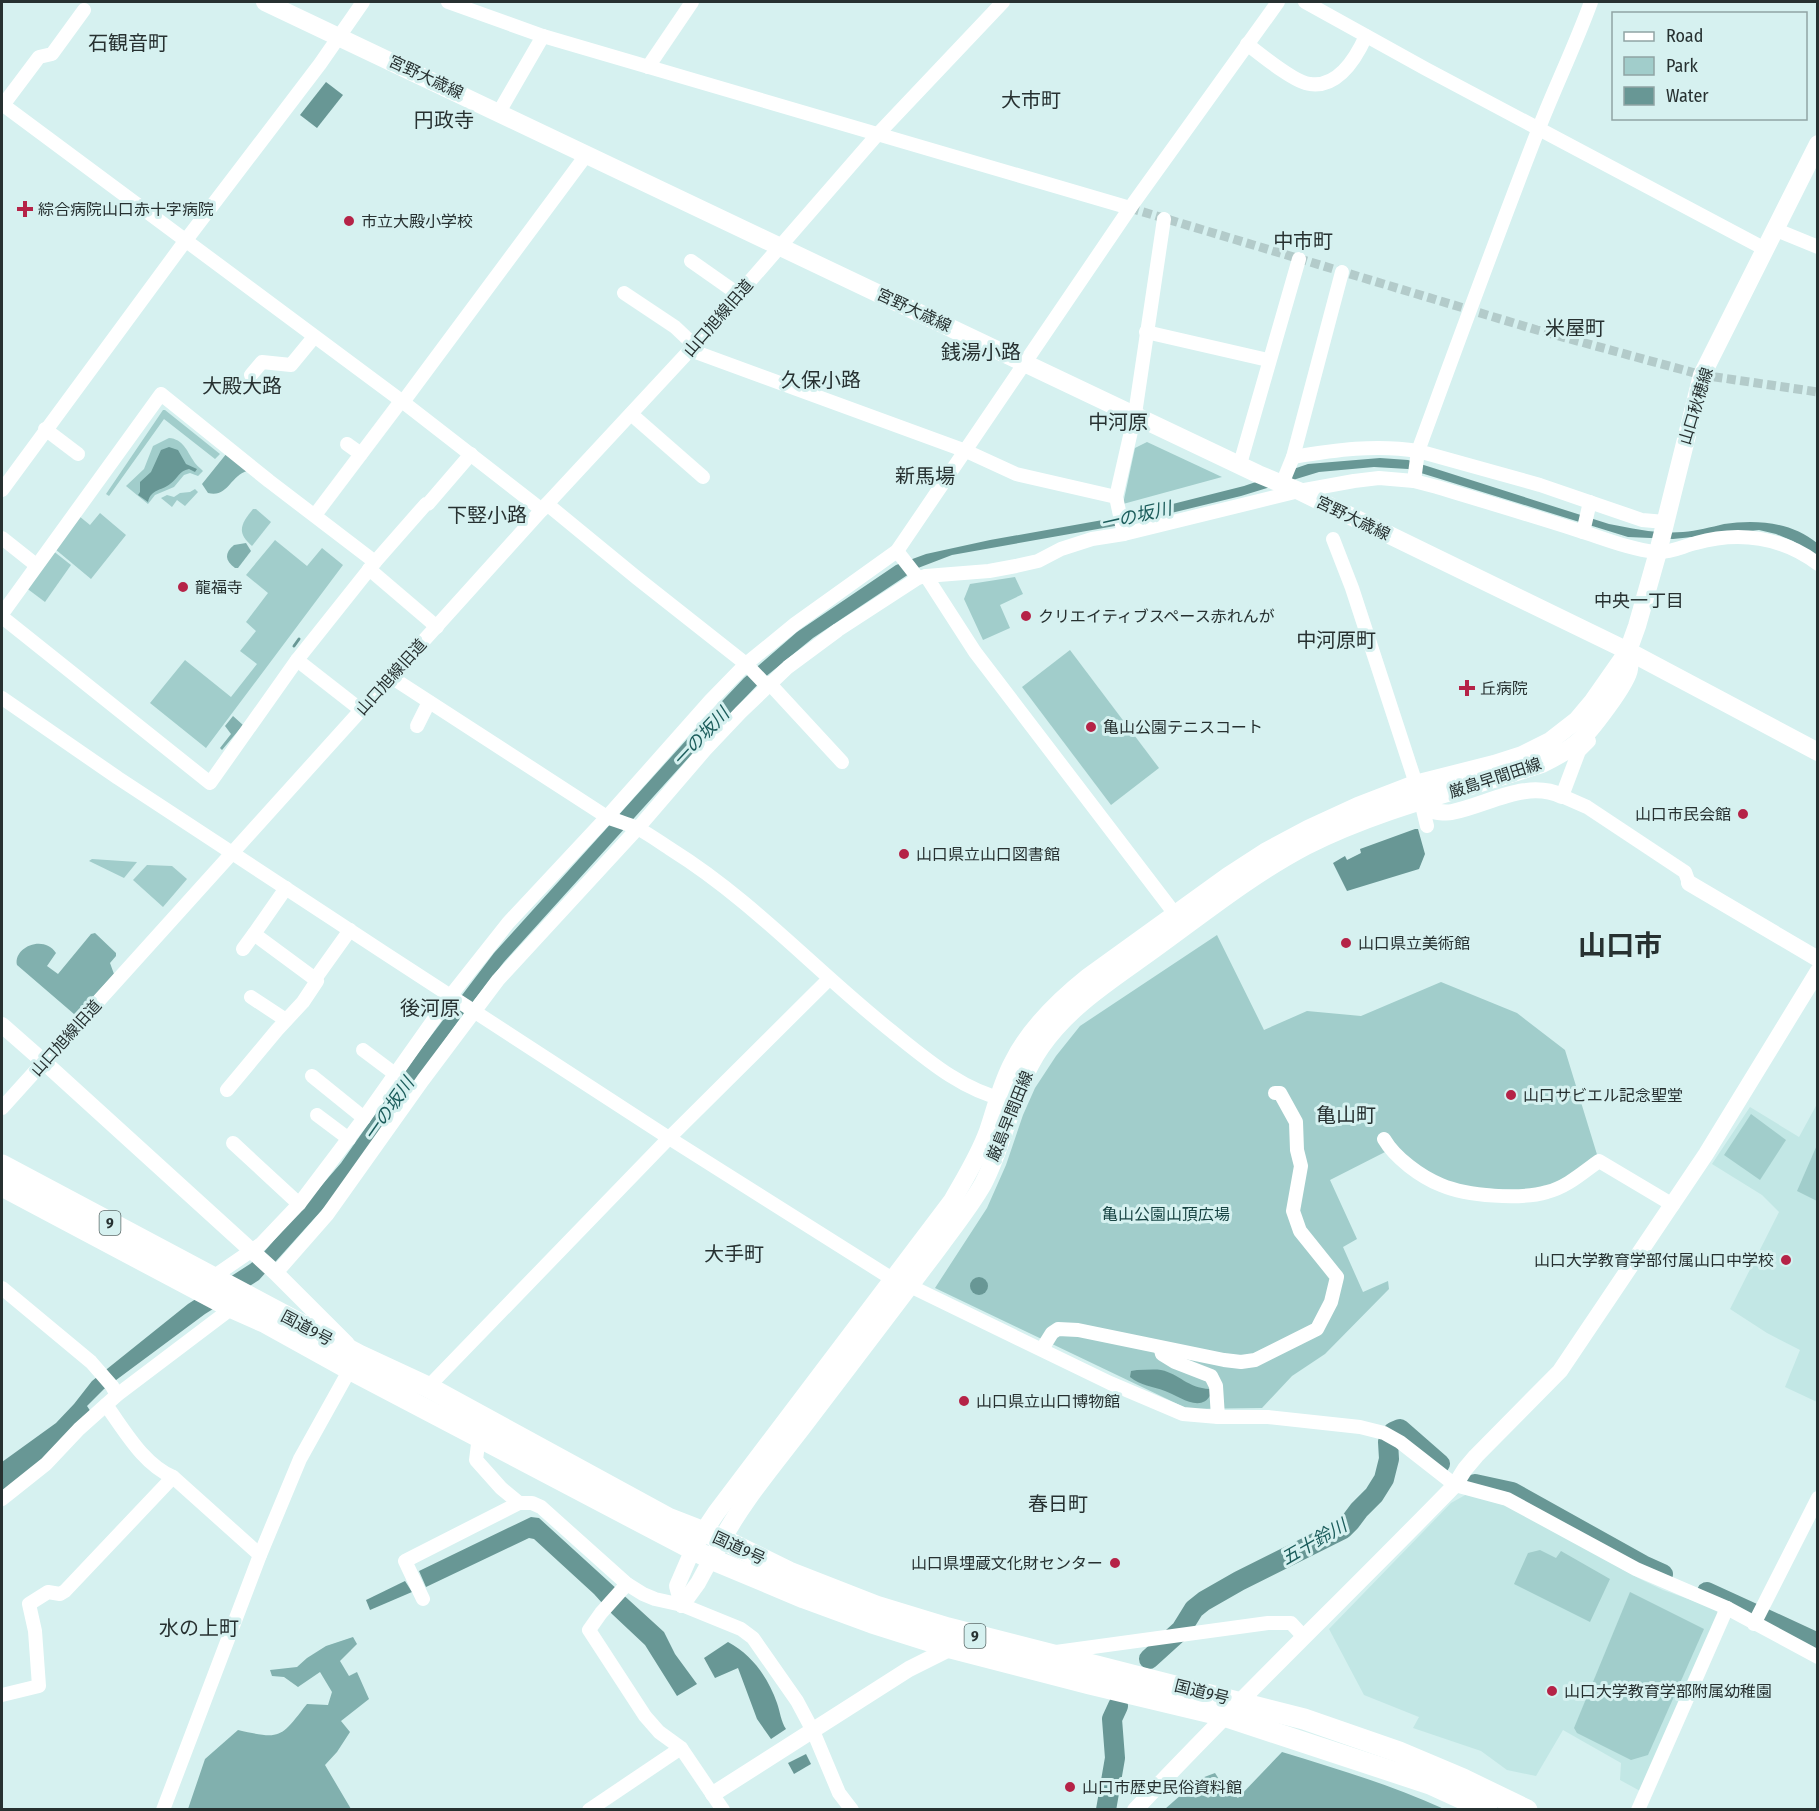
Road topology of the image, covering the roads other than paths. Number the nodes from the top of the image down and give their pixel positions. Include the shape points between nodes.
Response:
1 (265, 2) edge
2 (363, 2) edge
3 (448, 2) edge
4 (692, 2) edge
5 (1278, 2) edge
6 (1305, 2) edge
7 (1591, 2) edge
8 (1000, 3) edge
9 (84, 10) dead end
10 (543, 36) junction
11 (1366, 36) junction
12 (339, 37) junction
13 (1247, 44) junction
14 (648, 67) junction
15 (2, 104) edge
16 (499, 112) junction
17 (1538, 129) junction
18 (877, 135) junction
19 (1818, 144) edge
20 (587, 153) junction
21 (1130, 208) junction
22 (1164, 219) dead end
23 (1774, 229) junction
24 (186, 240) junction
25 (782, 247) junction
26 (1818, 247) edge
27 (1765, 249) junction
28 (1299, 259) dead end
29 (691, 261) dead end
30 (1342, 272) dead end
31 (624, 293) dead end
32 (738, 294) junction
33 (1146, 332) junction
34 (314, 337) junction
35 (692, 348) junction
36 (1268, 360) junction
37 (1025, 363) junction
38 (251, 375) dead end
39 (402, 402) junction
40 (631, 414) junction
41 (1135, 414) junction
42 (45, 429) junction
43 (347, 444) dead end
44 (966, 451) junction
45 (1418, 453) junction
46 (78, 454) dead end
47 (361, 454) junction
48 (471, 454) junction
49 (1239, 464) junction
50 (1288, 470) junction
51 (703, 477) dead end
52 (1414, 481) junction
53 (2, 490) edge
54 (1299, 491) junction
55 (1118, 503) junction
56 (544, 507) junction
57 (1589, 507) junction
58 (315, 515) junction
59 (1665, 522) junction
60 (1583, 529) junction
61 (1124, 532) junction
62 (2, 538) edge
63 (1333, 539) dead end
64 (1658, 552) junction
65 (899, 553) junction
66 (1818, 564) edge
67 (36, 565) junction
68 (372, 565) junction
69 (920, 576) junction
70 (2, 616) edge
71 (437, 627) junction
72 (1628, 651) junction
73 (297, 660) junction
74 (747, 665) junction
75 (391, 677) junction
76 (767, 684) junction
77 (2, 698) edge
78 (429, 702) junction
79 (361, 710) junction
80 (1600, 717) junction
81 (417, 726) dead end
82 (1818, 752) edge
83 (842, 762) dead end
84 (1562, 796) junction
85 (1420, 798) junction
86 (609, 818) junction
87 (1427, 826) dead end
88 (635, 827) junction
89 (232, 853) junction
90 (1689, 883) joint
91 (286, 888) junction
92 (1175, 914) junction
93 (350, 930) junction
94 (254, 934) junction
95 (243, 949) dead end
96 (1818, 959) edge
97 (1818, 971) edge
98 (315, 979) junction
99 (829, 979) junction
100 (453, 996) junction
101 (251, 997) dead end
102 (472, 1009) junction
103 (286, 1020) junction
104 (2, 1025) edge
105 (363, 1050) dead end
106 (44, 1062) junction
107 (395, 1074) junction
108 (312, 1076) dead end
109 (227, 1090) dead end
110 (1275, 1093) dead end
111 (1005, 1100) junction
112 (2, 1108) edge
113 (317, 1115) dead end
114 (364, 1118) junction
115 (669, 1138) junction
116 (349, 1139) junction
117 (1384, 1139) dead end
118 (233, 1143) dead end
119 (2, 1165) edge
120 (2, 1186) edge
121 (299, 1204) junction
122 (1673, 1205) junction
123 (254, 1253) junction
124 (275, 1271) junction
125 (211, 1283) junction
126 (902, 1283) junction
127 (2, 1288) edge
128 (235, 1303) junction
129 (1161, 1348) junction
130 (1042, 1349) junction
131 (354, 1362) junction
132 (428, 1387) junction
133 (115, 1390) junction
134 (106, 1405) junction
135 (1218, 1417) junction
136 (479, 1436) junction
137 (173, 1477) junction
138 (1455, 1485) junction
139 (1818, 1498) edge
140 (2, 1499) edge
141 (519, 1503) junction
142 (706, 1540) junction
143 (260, 1555) junction
144 (711, 1559) junction
145 (625, 1587) junction
146 (423, 1599) dead end
147 (682, 1605) junction
148 (1727, 1608) junction
149 (1757, 1617) junction
150 (1304, 1637) junction
151 (951, 1648) junction
152 (1049, 1654) junction
153 (1818, 1657) edge
154 (2, 1695) edge
155 (1231, 1708) junction
156 (813, 1731) junction
157 (681, 1748) junction
158 (713, 1794) junction
159 (163, 1809) edge
160 (589, 1809) edge
161 (723, 1809) edge
162 (852, 1809) edge
163 (1135, 1809) edge
164 (1487, 1809) edge
165 (1527, 1809) edge
166 (1638, 1809) edge

1 - 12 main road, 宮野大歳線
2 - 12 street
3 - 10 street
4 - 14 street
5 - 13 street
6 - 11 street
7 - 17 street
8 - 18 street, 山口旭線旧道
9 - 15 street via 52,54 39,57
10 - 14 street
10 - 16 street
11 - 13 street via 1343,73 1309,85
11 - 17 street
12 - 16 main road, 宮野大歳線
12 - 24 street
13 - 21 street
14 - 18 street
15 - 24 street
16 - 20 main road, 宮野大歳線
17 - 27 street
17 - 45 street
18 - 21 street
18 - 25 street, 山口旭線旧道
19 - 23 main road, 山口秋穂線
20 - 25 main road, 宮野大歳線
20 - 39 street
21 - 37 street
22 - 33 street
23 - 26 street
23 - 27 main road, 山口秋穂線
24 - 34 street
24 - 42 street
25 - 32 street, 山口旭線旧道
25 - 37 main road, 宮野大歳線
27 - 59 main road, 山口秋穂線 via 1702,375
28 - 36 street
29 - 32 street
30 - 50 street
31 - 35 street via 675,327
32 - 35 street, 山口旭線旧道
33 - 36 street
33 - 41 street
34 - 38 street via 291,365 262,362
34 - 39 street
35 - 40 street, 山口旭線旧道
35 - 44 street
36 - 49 street
37 - 41 main road, 宮野大歳線
37 - 44 street
39 - 47 street
39 - 48 street
40 - 51 street
40 - 56 street, 山口旭線旧道
41 - 49 main road, 宮野大歳線
41 - 55 street
42 - 46 street
42 - 53 street
43 - 47 street
44 - 55 street via 1016,474
44 - 65 street
45 - 50 street via 1398,447 1339,450
45 - 52 street
45 - 57 street via 1540,485
47 - 58 street
48 - 56 street
48 - 68 street
49 - 50 main road, 宮野大歳線 via 1264,476
50 - 54 main road, 宮野大歳線
52 - 54 street via 1379,478
52 - 60 street
54 - 61 street
54 - 72 main road, 宮野大歳線
55 - 61 street
56 - 71 street, 山口旭線旧道
56 - 74 street
57 - 59 street
57 - 60 street
58 - 67 street via 161,394
58 - 68 street
59 - 64 main road, 山口秋穂線
60 - 64 street
61 - 69 street via 1016,566
62 - 67 street
63 - 85 street
64 - 66 street via 1698,542 1755,537 1783,543
64 - 72 main road, 山口秋穂線
65 - 69 street
65 - 74 street via 795,624
67 - 70 street
68 - 71 street
68 - 73 street
69 - 76 street via 838,630
69 - 92 street
70 - 73 street via 210,783
71 - 75 street, 山口旭線旧道
72 - 80 main road, 厳島早間田線 via 1630,671
72 - 82 main road, 宮野大歳線
72 - 85 main road, 厳島早間田線 via 1577,720 1550,741
73 - 79 street
74 - 76 street
74 - 86 street
75 - 78 street
75 - 79 street, 山口旭線旧道
76 - 83 street
76 - 88 street
77 - 89 street
78 - 81 street
78 - 86 street
79 - 89 street, 山口旭線旧道
80 - 84 street via 1596,734 1579,751
80 - 85 main road, 厳島早間田線 via 1578,742 1542,764 1483,784
84 - 85 street via 1550,790 1529,789 1449,813
84 - 90 street via 1587,807 1685,872
85 - 87 street
85 - 92 main road, 厳島早間田線 via 1358,806 1273,848
85 - 111 main road, 厳島早間田線 via 1306,846 1234,890 1088,998 1059,1024
86 - 88 street
86 - 100 street via 508,923
88 - 99 street via 701,868
88 - 102 street
89 - 91 street
89 - 106 street, 山口旭線旧道
90 - 96 street
91 - 93 street
91 - 94 street
92 - 111 main road, 厳島早間田線 via 1088,976 1045,1016 1013,1062
93 - 98 street
93 - 100 street
94 - 95 street
94 - 98 street
97 - 122 street
98 - 103 street via 303,1002
99 - 111 street via 941,1070 980,1092
99 - 115 street
100 - 102 street
100 - 107 street
101 - 103 street
102 - 115 street
102 - 124 street via 327,1215
103 - 109 street
104 - 106 street
105 - 107 street
106 - 112 street, 山口旭線旧道
106 - 123 street
107 - 114 street
108 - 114 street
110 - 129 street via 1280,1093 1296,1122 1301,1166 1293,1211 1300,1231 1337,1277 1326,1315 1317,1329 1255,1360 1224,1360
111 - 126 main road, 厳島早間田線 via 974,1163
113 - 116 street
114 - 116 street
115 - 126 street
115 - 132 street
116 - 121 street
117 - 122 street via 1391,1151 1424,1175 1442,1186 1467,1192 1511,1197 1546,1192 1566,1184 1599,1161
118 - 121 street
119 - 125 highway, 国道9号 / 9
120 - 125 highway, 国道9号 / 9
121 - 123 street
122 - 138 street via 1560,1371 1476,1456
123 - 124 street
123 - 125 street
124 - 131 street
125 - 128 highway, 国道9号 / 9
126 - 130 street
126 - 142 main road, 厳島早間田線 via 743,1506
127 - 133 street via 91,1362
128 - 131 highway, 国道9号 / 9
128 - 133 street
129 - 130 street via 1058,1329
129 - 135 street via 1162,1354 1175,1362 1210,1376 1216,1386
130 - 135 street via 1183,1414
131 - 132 highway, 国道9号 / 9
131 - 136 highway, 国道9号 / 9
131 - 143 street via 300,1459
132 - 142 highway, 国道9号 / 9
133 - 134 street
134 - 137 street via 140,1451
134 - 140 street via 46,1464
135 - 138 street via 1268,1417 1384,1433
136 - 141 street via 476,1460
136 - 142 highway, 国道9号 / 9
137 - 143 street
137 - 154 street via 65,1592 48,1592 29,1604 39,1686
138 - 148 street via 1507,1499 1636,1569
138 - 150 street
139 - 149 street
141 - 145 street via 541,1507
141 - 146 street via 405,1561
142 - 144 highway, 国道9号 / 9
142 - 147 street via 677,1586
142 - 152 highway, 国道9号 / 9 via 876,1606
143 - 159 street
144 - 147 street
144 - 151 highway, 国道9号 / 9 via 843,1612
145 - 147 street
145 - 157 street via 589,1630 645,1716
147 - 156 street via 741,1629 753,1638
148 - 149 street
148 - 166 street
149 - 153 street
150 - 152 street via 1291,1623 1268,1623
150 - 155 street
151 - 155 highway, 国道9号 / 9
151 - 156 street via 909,1669
152 - 155 highway, 国道9号 / 9
155 - 163 street
155 - 164 highway, 国道9号 / 9
155 - 165 highway, 国道9号 / 9 via 1304,1719 1399,1752
156 - 158 street
156 - 162 street via 839,1793
157 - 158 street
157 - 160 street
158 - 161 street

